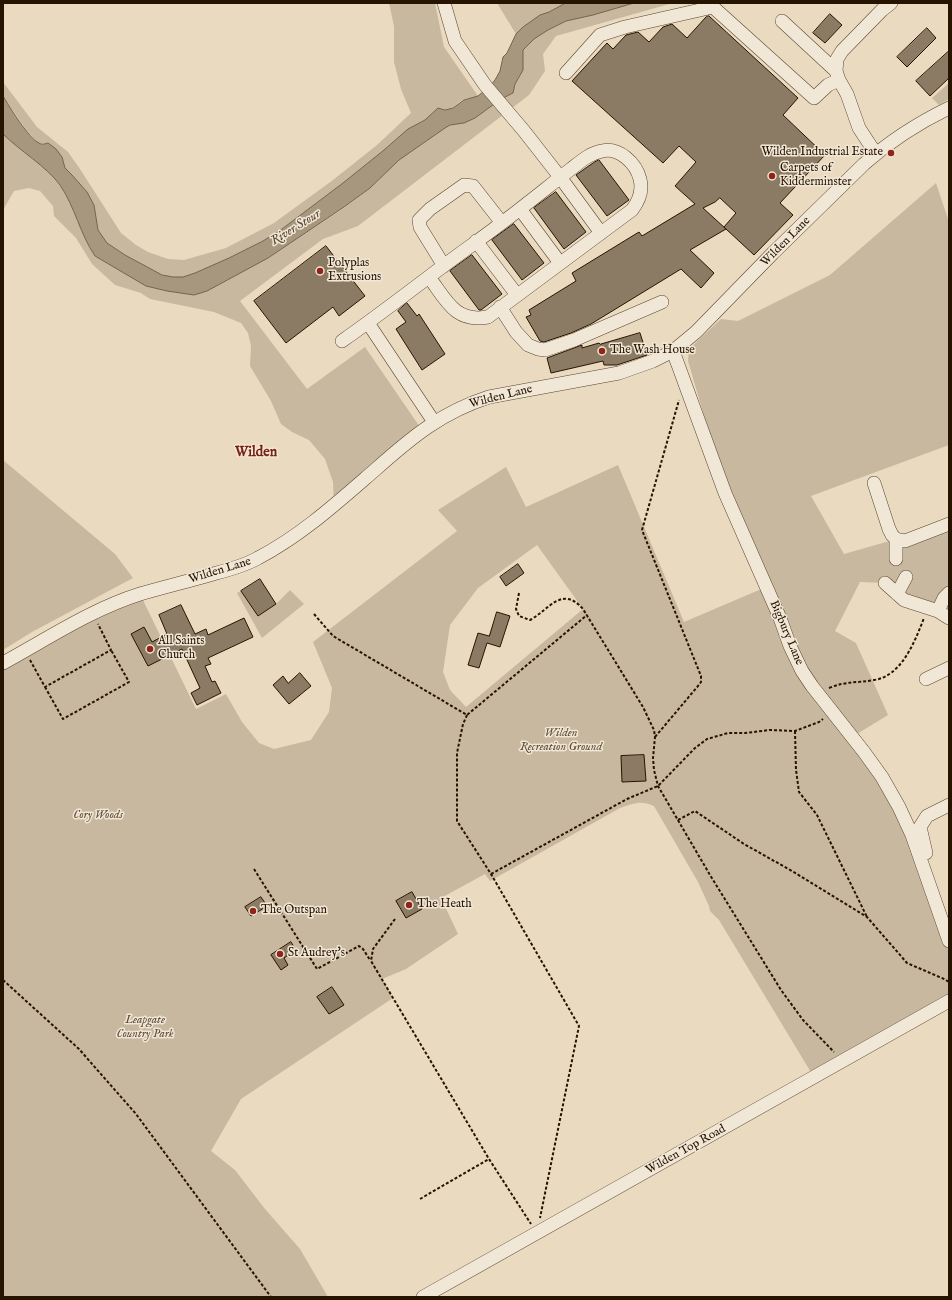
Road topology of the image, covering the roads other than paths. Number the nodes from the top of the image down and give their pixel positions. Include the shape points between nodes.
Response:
1 (444, 3) edge
2 (891, 3) edge
3 (782, 21) dead end
4 (566, 73) dead end
5 (838, 76) junction
6 (949, 108) edge
7 (876, 154) junction
8 (560, 177) junction
9 (520, 209) junction
10 (502, 223) junction
11 (601, 233) junction
12 (476, 242) junction
13 (560, 263) junction
14 (444, 266) junction
15 (429, 277) junction
16 (517, 295) junction
17 (662, 302) dead end
18 (500, 308) junction
19 (368, 323) junction
20 (342, 341) dead end
21 (673, 351) junction
22 (434, 422) junction
23 (874, 483) dead end
24 (949, 524) edge
25 (896, 539) junction
26 (896, 559) dead end
27 (906, 577) dead end
28 (885, 583) dead end
29 (949, 593) edge
30 (897, 594) junction
31 (939, 612) edge
32 (3, 663) edge
33 (949, 668) edge
34 (926, 678) dead end
35 (949, 805) edge
36 (926, 872) junction
37 (949, 941) edge
38 (949, 1001) edge
39 (423, 1297) edge

1 - 8 street via 455,41 485,85
2 - 5 street via 836,59
3 - 5 street
4 - 5 street via 600,35 713,7 814,98
5 - 7 street via 859,128
6 - 7 street, Wilden Lane via 906,131
7 - 21 street, Wilden Lane via 773,253 696,332
8 - 9 street
8 - 11 street
8 - 11 street via 591,155 605,150 626,157 634,166 640,179 641,191 638,201 632,210
9 - 10 street
9 - 13 street
10 - 12 street
10 - 14 street via 473,186 464,185 430,209 419,220 420,228
11 - 13 street
12 - 14 street
12 - 16 street
13 - 16 street
14 - 15 street
15 - 18 street via 455,311 466,317 488,316
15 - 19 street
16 - 18 street
17 - 18 street via 545,350 528,345
19 - 20 street
19 - 22 street
21 - 22 street, Wilden Lane via 620,373 484,399 459,408
21 - 36 street, Bigbury Lane via 725,493 802,671 892,793
22 - 32 street, Wilden Lane via 404,443 301,531 258,558 225,571 140,594 92,614
23 - 25 street via 888,529
24 - 25 street via 905,541
25 - 26 street
27 - 30 street
28 - 30 street
29 - 31 street via 944,598
30 - 31 street via 904,600
33 - 34 street
35 - 36 street via 927,816 920,827 929,864
36 - 37 street, Bigbury Lane
38 - 39 street, Wilden Top Road

